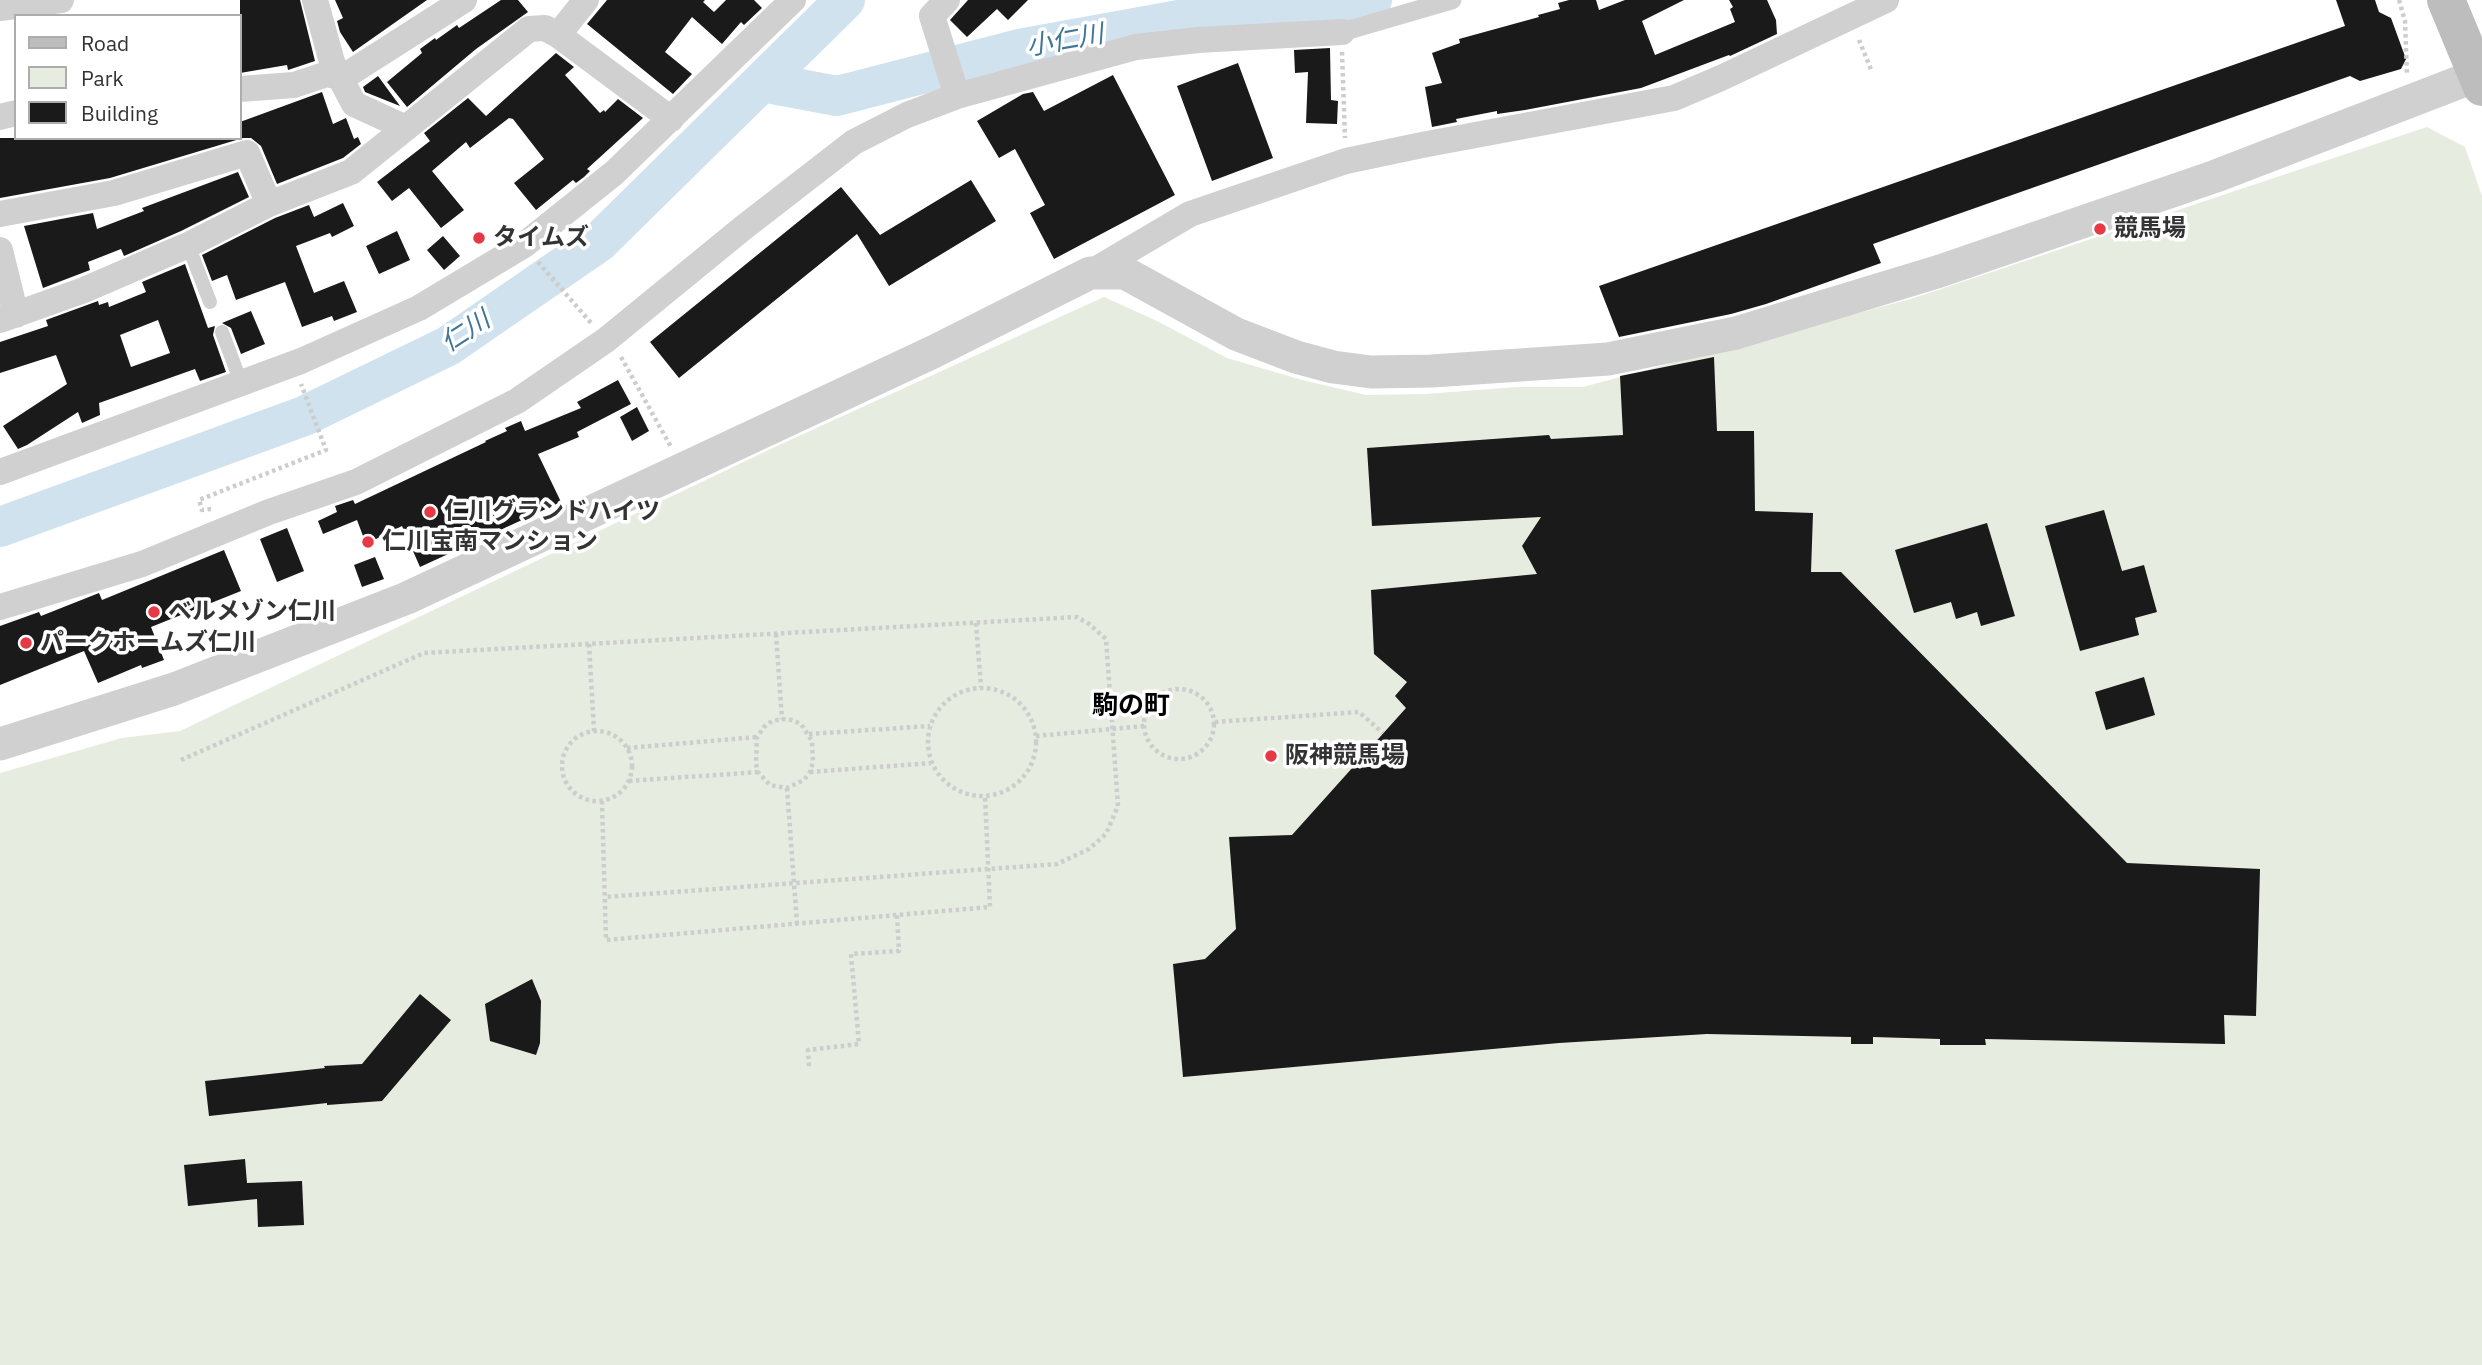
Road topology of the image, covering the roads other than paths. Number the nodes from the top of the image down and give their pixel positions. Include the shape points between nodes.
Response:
1 (61, 0) edge
2 (316, 0) edge
3 (464, 0) edge
4 (586, 0) edge
5 (793, 0) edge
6 (947, 0) edge
7 (1451, 0) edge
8 (1886, 0) edge
9 (2446, 0) edge
10 (0, 8) edge
11 (1342, 32) joint
12 (558, 35) junction
13 (342, 78) junction
14 (2480, 81) edge
15 (242, 89) edge
16 (956, 92) junction
17 (671, 119) junction
18 (406, 128) junction
19 (269, 204) junction
20 (0, 215) edge
21 (188, 245) junction
22 (0, 250) edge
23 (1090, 273) junction
24 (210, 302) dead end
25 (8, 317) edge
26 (222, 332) dead end
27 (242, 385) junction
28 (0, 472) edge
29 (0, 607) edge
30 (0, 744) edge

1 - 10 street
2 - 13 street via 332,62
3 - 13 street
4 - 12 street
5 - 17 street
6 - 16 street via 932,16
7 - 11 street
8 - 23 street via 1674,98 1346,161 1190,215
9 - 14 main road
11 - 16 street via 1136,47
12 - 17 street
12 - 18 street via 545,28 529,29
13 - 15 street via 327,74 294,85
13 - 18 street via 354,104
14 - 23 street via 1940,271 1736,334 1608,359 1432,372 1333,367 1236,334 1125,272
16 - 29 street via 854,142 601,332 517,401 356,482 142,564
17 - 27 street via 614,173 524,245 419,308
18 - 19 street via 351,172
19 - 20 street via 247,153 114,193
19 - 21 street
21 - 24 lane
21 - 25 street
22 - 25 street
23 - 30 street via 933,352 394,603 174,689
26 - 27 lane
27 - 28 street

